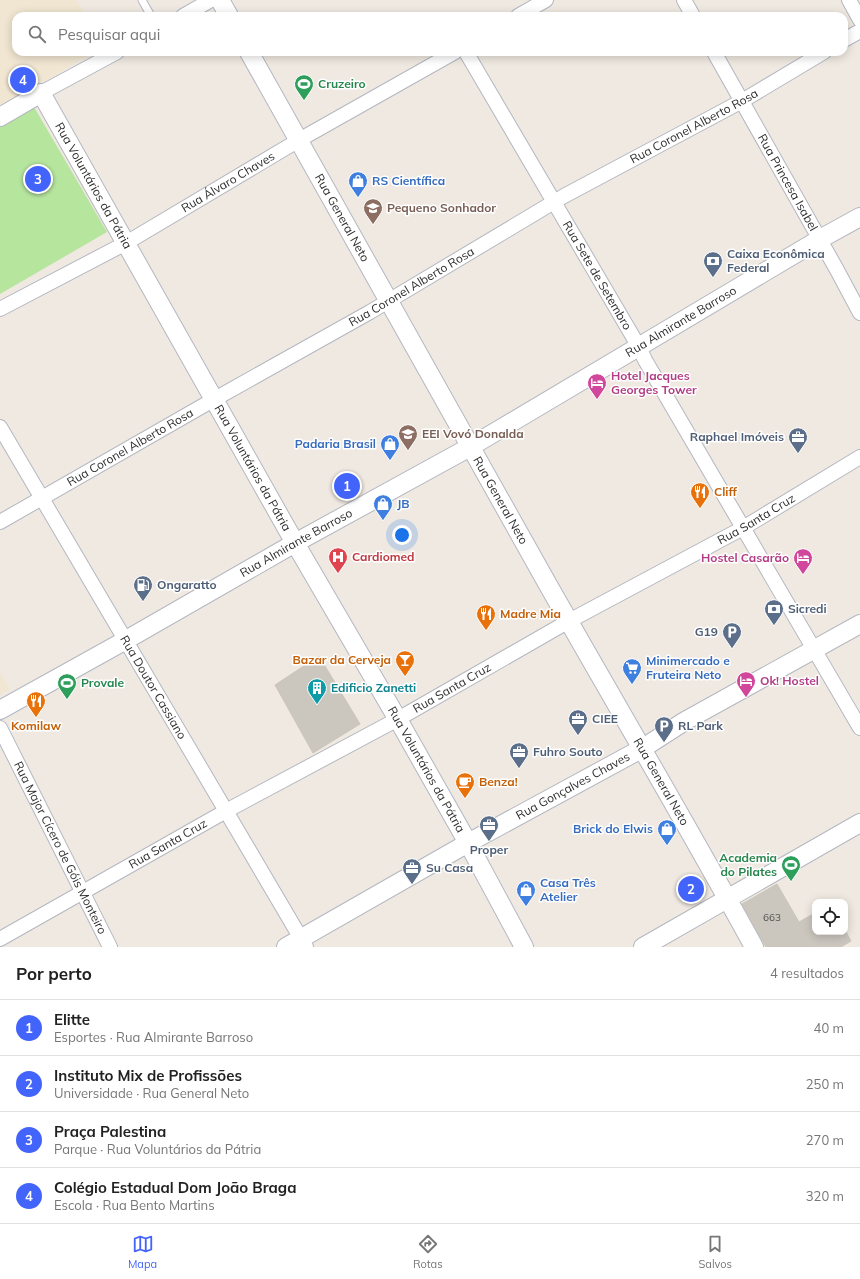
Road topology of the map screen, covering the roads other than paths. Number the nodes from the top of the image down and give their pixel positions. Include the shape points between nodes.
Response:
1 (142, 0) edge
2 (211, 0) edge
3 (220, 0) edge
4 (546, 0) edge
5 (684, 0) edge
6 (849, 0) edge
7 (149, 12) edge
8 (190, 12) edge
9 (227, 12) edge
10 (525, 12) edge
11 (691, 12) edge
12 (860, 20) edge
13 (860, 31) edge
14 (848, 38) edge
15 (110, 56) edge
16 (251, 56) edge
17 (448, 56) edge
18 (468, 56) edge
19 (716, 56) edge
20 (817, 56) edge
21 (41, 93) junction
22 (742, 101) junction
23 (0, 117) edge
24 (299, 140) junction
25 (553, 203) junction
26 (860, 217) edge
27 (820, 239) junction
28 (126, 243) junction
29 (388, 301) junction
30 (0, 309) edge
31 (860, 313) edge
32 (639, 347) junction
33 (213, 400) junction
34 (0, 427) edge
35 (470, 447) junction
36 (860, 457) edge
37 (42, 499) junction
38 (0, 522) edge
39 (743, 528) junction
40 (295, 543) junction
41 (569, 621) junction
42 (860, 624) edge
43 (126, 640) junction
44 (814, 649) junction
45 (0, 710) edge
46 (398, 719) junction
47 (0, 728) edge
48 (860, 728) edge
49 (643, 748) junction
50 (226, 811) junction
51 (860, 823) edge
52 (468, 843) junction
53 (83, 892) junction
54 (728, 900) junction
55 (0, 939) edge
56 (298, 944) edge
57 (110, 947) edge
58 (524, 947) edge
59 (643, 947) edge
60 (754, 947) edge

1 - 7 lane
2 - 8 street
3 - 9 street
4 - 10 street
5 - 11 street
6 - 12 street
13 - 14 street
15 - 21 street
16 - 24 street, Rua General Neto
17 - 24 street, Rua Álvaro Chaves
18 - 25 street, Rua Sete de Setembro
19 - 22 street, Rua Princesa Isabel
20 - 22 street, Rua Coronel Alberto Rosa
21 - 23 street
21 - 28 street, Rua Voluntários da Pátria
22 - 25 street, Rua Coronel Alberto Rosa
22 - 27 street, Rua Princesa Isabel
24 - 28 street, Rua Álvaro Chaves
24 - 29 street, Rua General Neto
25 - 29 street, Rua Coronel Alberto Rosa
25 - 32 street, Rua Sete de Setembro
26 - 27 street, Rua Almirante Barroso
27 - 31 street, Rua Princesa Isabel
27 - 32 street, Rua Almirante Barroso
28 - 30 street, Rua Álvaro Chaves
28 - 33 street, Rua Voluntários da Pátria
29 - 33 street, Rua Coronel Alberto Rosa
29 - 35 street, Rua General Neto
32 - 35 street, Rua Almirante Barroso
32 - 39 street, Rua Sete de Setembro
33 - 37 street, Rua Coronel Alberto Rosa
33 - 40 street, Rua Voluntários da Pátria
34 - 37 street, Rua Doutor Cassiano
35 - 40 street, Rua Almirante Barroso
35 - 41 street, Rua General Neto
36 - 39 street, Rua Santa Cruz
37 - 38 street, Rua Coronel Alberto Rosa
37 - 43 street, Rua Doutor Cassiano
39 - 41 street, Rua Santa Cruz
39 - 44 street, Rua Sete de Setembro
40 - 43 street, Rua Almirante Barroso
40 - 46 street, Rua Voluntários da Pátria
41 - 46 street, Rua Santa Cruz
41 - 49 street, Rua General Neto
42 - 44 street, Rua Gonçalves Chaves
43 - 45 street, Rua Almirante Barroso
43 - 50 street, Rua Doutor Cassiano
44 - 48 street, Rua Sete de Setembro
44 - 49 street, Rua Gonçalves Chaves via 685,721
46 - 50 street, Rua Santa Cruz
46 - 52 street, Rua Voluntários da Pátria
47 - 53 street, Rua Major Cícero de Góis Monteiro
49 - 52 street, Rua Gonçalves Chaves
49 - 54 street, Rua General Neto
50 - 53 street, Rua Santa Cruz
50 - 56 street, Rua Doutor Cassiano
51 - 54 street
52 - 56 street, Rua Gonçalves Chaves
52 - 58 street, Rua Voluntários da Pátria
53 - 55 street, Rua Santa Cruz
53 - 57 street, Rua Major Cícero de Góis Monteiro
54 - 59 street
54 - 60 street, Rua General Neto

